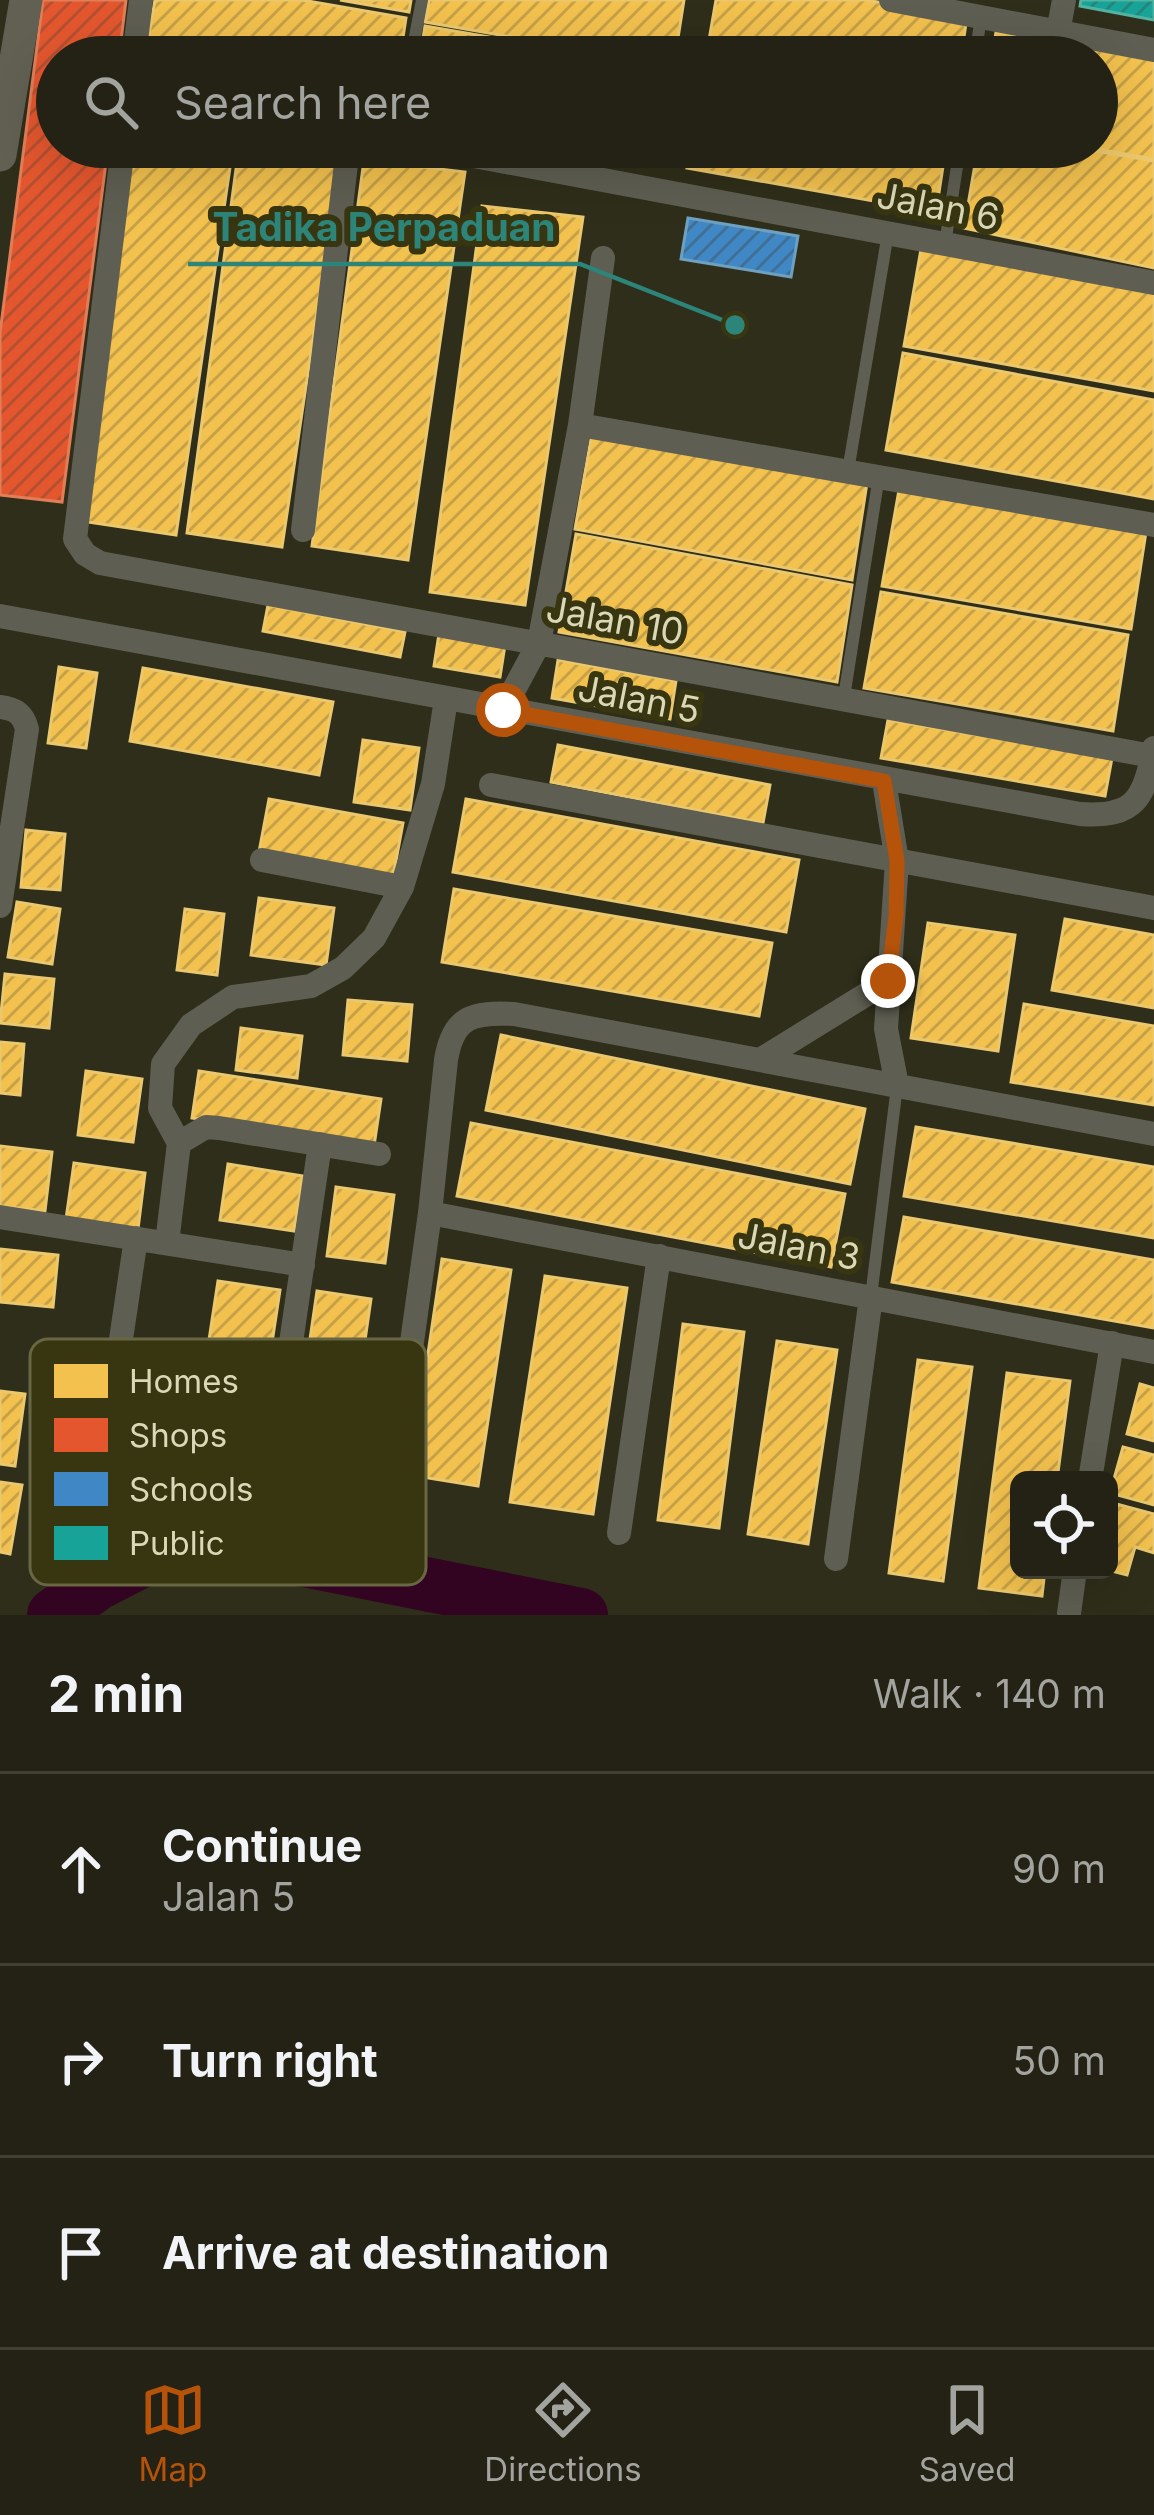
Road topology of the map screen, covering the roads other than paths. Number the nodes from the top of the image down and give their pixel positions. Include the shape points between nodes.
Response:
1 (26, 0) edge
2 (141, 0) edge
3 (422, 0) edge
4 (890, 0) edge
5 (1064, 0) edge
6 (981, 17) junction
7 (1058, 32) junction
8 (137, 36) edge
9 (415, 36) edge
10 (978, 36) edge
11 (1079, 36) edge
12 (1118, 43) edge
13 (1154, 50) edge
14 (0, 155) edge
15 (120, 168) edge
16 (346, 168) edge
17 (539, 168) edge
18 (957, 168) edge
19 (888, 233) junction
20 (945, 244) junction
21 (603, 258) dead end
22 (1154, 283) edge
23 (580, 425) junction
24 (848, 471) junction
25 (879, 476) junction
26 (1154, 525) edge
27 (303, 530) dead end
28 (0, 616) edge
29 (539, 643) junction
30 (844, 698) junction
31 (446, 699) junction
32 (0, 707) edge
33 (503, 710) junction
34 (1153, 752) edge
35 (884, 781) junction
36 (491, 785) dead end
37 (262, 860) dead end
38 (897, 861) junction
39 (402, 887) junction
40 (0, 907) edge
41 (1154, 908) edge
42 (888, 981) junction
43 (760, 1060) junction
44 (897, 1085) junction
45 (1154, 1134) edge
46 (179, 1143) junction
47 (320, 1144) junction
48 (379, 1154) dead end
49 (430, 1213) junction
50 (0, 1216) edge
51 (136, 1238) junction
52 (167, 1243) junction
53 (659, 1256) junction
54 (303, 1265) junction
55 (871, 1297) junction
56 (121, 1339) edge
57 (292, 1339) edge
58 (412, 1339) edge
59 (1112, 1343) junction
60 (1154, 1352) edge
61 (1091, 1471) edge
62 (619, 1533) dead end
63 (836, 1559) dead end
64 (1075, 1579) edge
65 (1069, 1613) edge

1 - 14 main road
2 - 8 street
3 - 9 lane
4 - 6 street
5 - 7 street
6 - 7 street
6 - 10 lane
7 - 11 street
12 - 13 street
15 - 29 street, Jalan 10 via 75,539 86,554 130,571
16 - 27 street
17 - 19 street, Jalan 6
18 - 20 lane
19 - 20 street, Jalan 6
19 - 24 lane
20 - 22 street, Jalan 6
21 - 23 street
23 - 24 street
23 - 29 street
24 - 25 street
25 - 26 street
25 - 30 lane
28 - 31 street, Jalan 5
29 - 30 street, Jalan 10
29 - 33 street
30 - 34 street, Jalan 10
31 - 33 street, Jalan 5
31 - 39 street via 433,784
32 - 40 street via 23,716 27,729
33 - 35 street, Jalan 5
34 - 35 street, Jalan 5 via 1143,793 1102,816
35 - 38 street
36 - 38 street
37 - 39 street
38 - 41 street
38 - 42 street
39 - 46 street via 374,938 343,968 311,986 232,998 190,1025 163,1064 160,1108
42 - 43 street
42 - 44 street via 886,1029
43 - 44 street
43 - 49 street via 514,1014 465,1019 450,1038
44 - 45 street
44 - 55 lane
46 - 47 street via 206,1127
46 - 52 street
47 - 48 street
47 - 54 street
49 - 53 street, Jalan 3
49 - 58 street
50 - 51 street
51 - 52 street
51 - 56 street
52 - 54 street
53 - 55 street, Jalan 3
53 - 62 street
54 - 57 street
55 - 59 street, Jalan 3
55 - 63 street
59 - 60 street, Jalan 3
59 - 61 street
64 - 65 street

